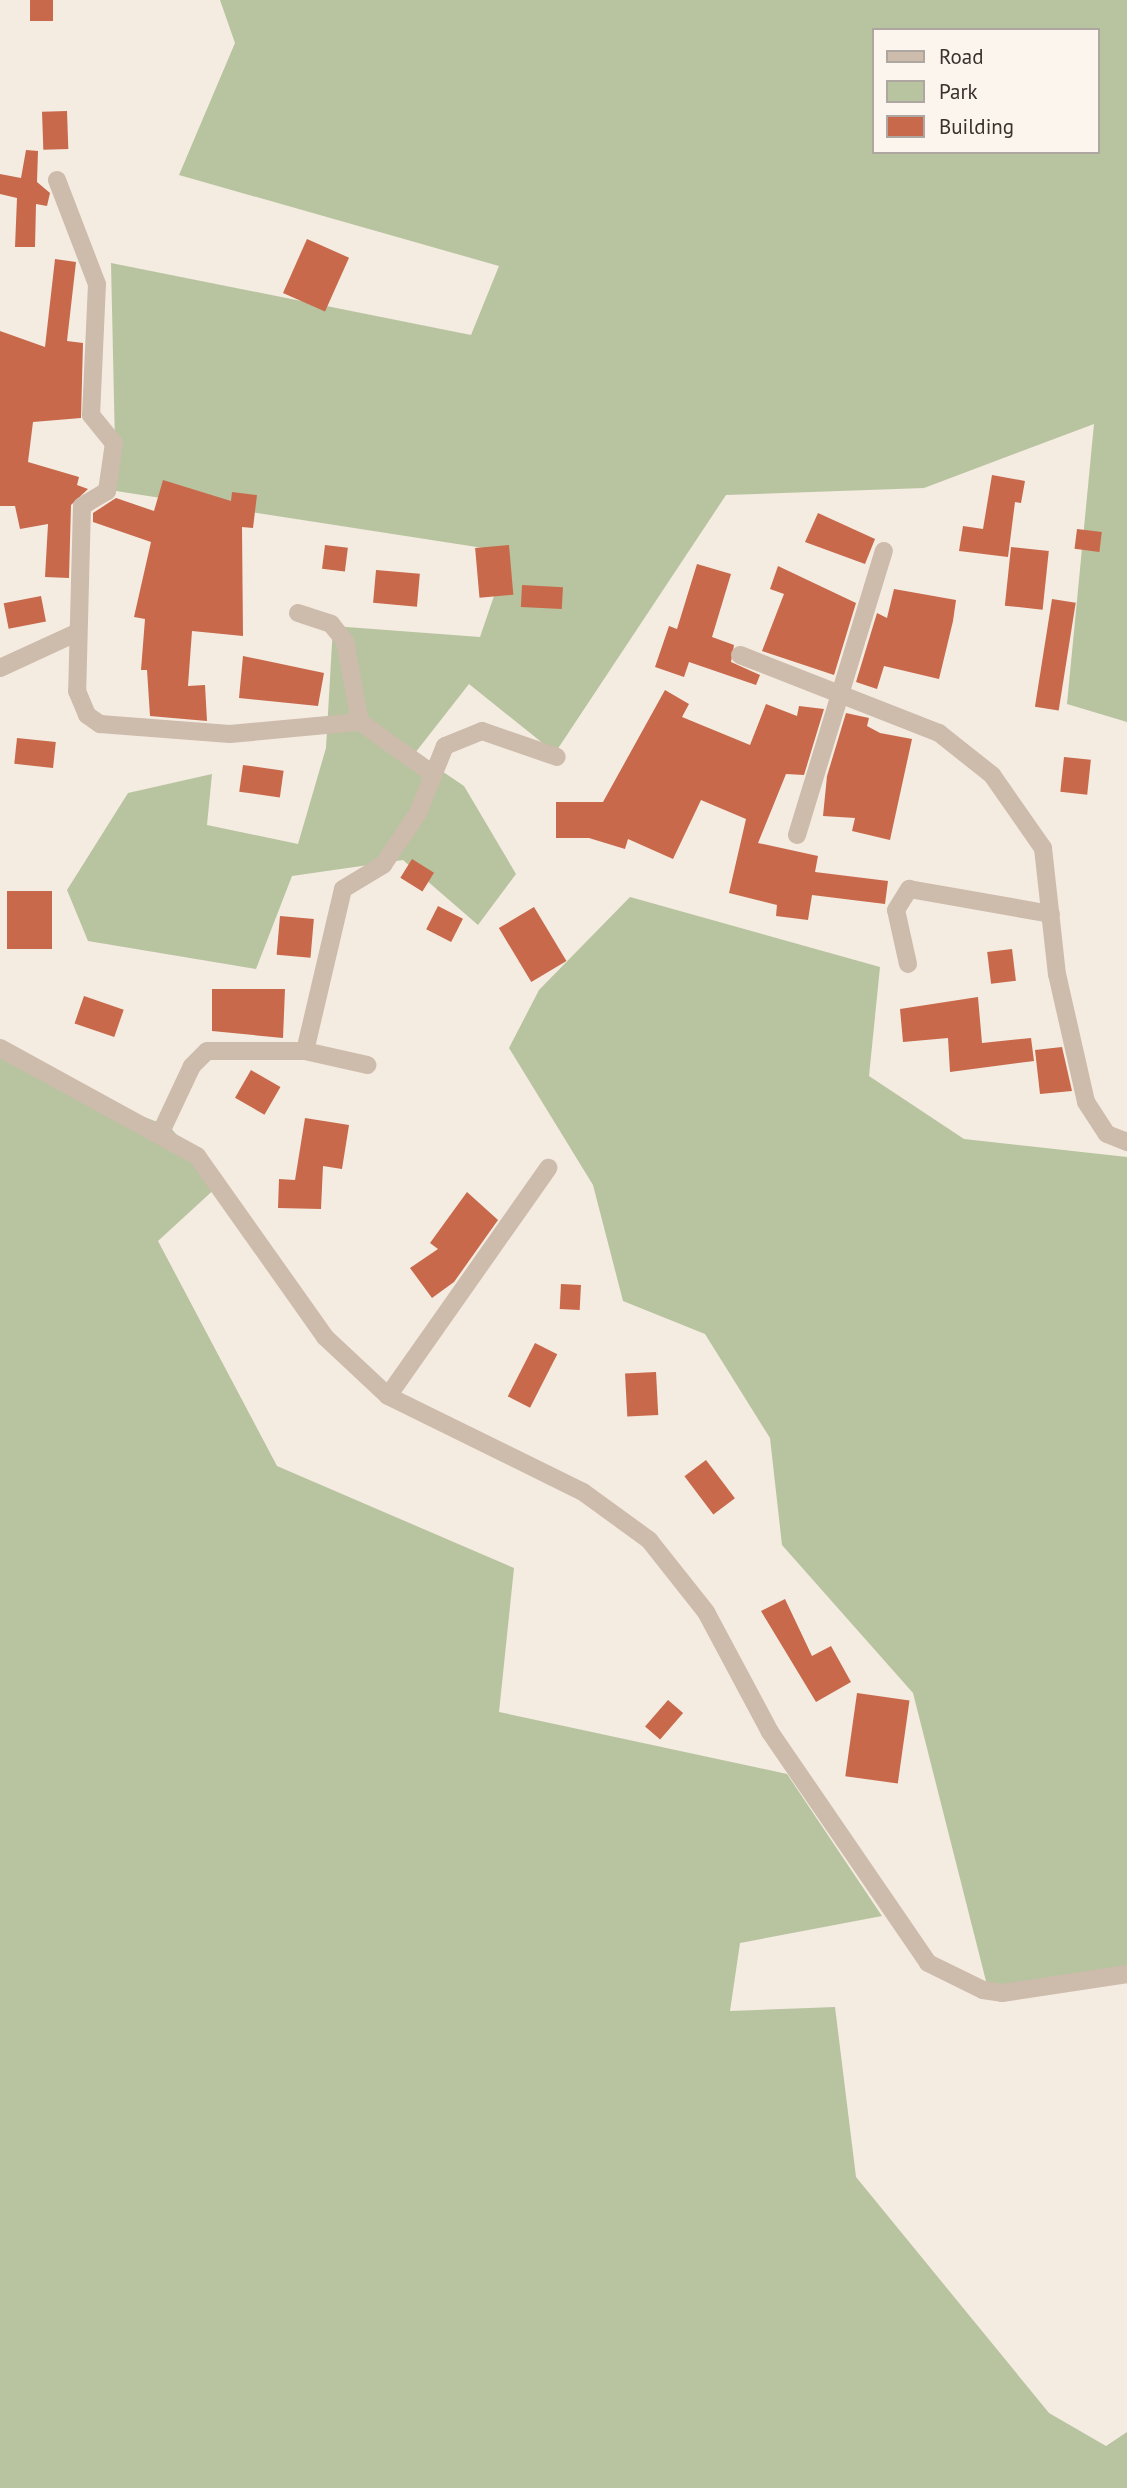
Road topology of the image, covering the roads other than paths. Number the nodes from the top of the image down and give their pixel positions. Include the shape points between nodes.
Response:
1 (57, 180) dead end
2 (884, 551) dead end
3 (298, 613) dead end
4 (76, 634) junction
5 (740, 655) dead end
6 (0, 668) edge
7 (843, 696) junction
8 (360, 722) junction
9 (557, 757) dead end
10 (433, 774) junction
11 (797, 835) dead end
12 (1051, 914) junction
13 (908, 964) dead end
14 (0, 1048) edge
15 (305, 1051) junction
16 (367, 1065) dead end
17 (160, 1134) junction
18 (1127, 1142) edge
19 (548, 1168) dead end
20 (388, 1396) junction
21 (1127, 1973) edge

1 - 4 street via 97,284 91,415 114,443 107,491 82,506
2 - 7 street
3 - 8 street via 331,624 345,641
4 - 6 street
4 - 8 street via 78,691 87,715 100,724 230,734
5 - 7 street
7 - 11 street
7 - 12 street via 939,733 992,775 1043,848
8 - 10 street
9 - 10 street via 528,743 466,732 445,746
10 - 15 street via 418,813 383,865 343,889
12 - 13 street via 909,889 896,910
12 - 18 street via 1086,1102 1107,1134
14 - 17 street
15 - 16 street
15 - 17 street via 207,1051 192,1066
17 - 20 street via 197,1156 325,1337
19 - 20 street
20 - 21 street via 583,1492 649,1540 706,1612 770,1732 928,1963 983,1990 1002,1993

